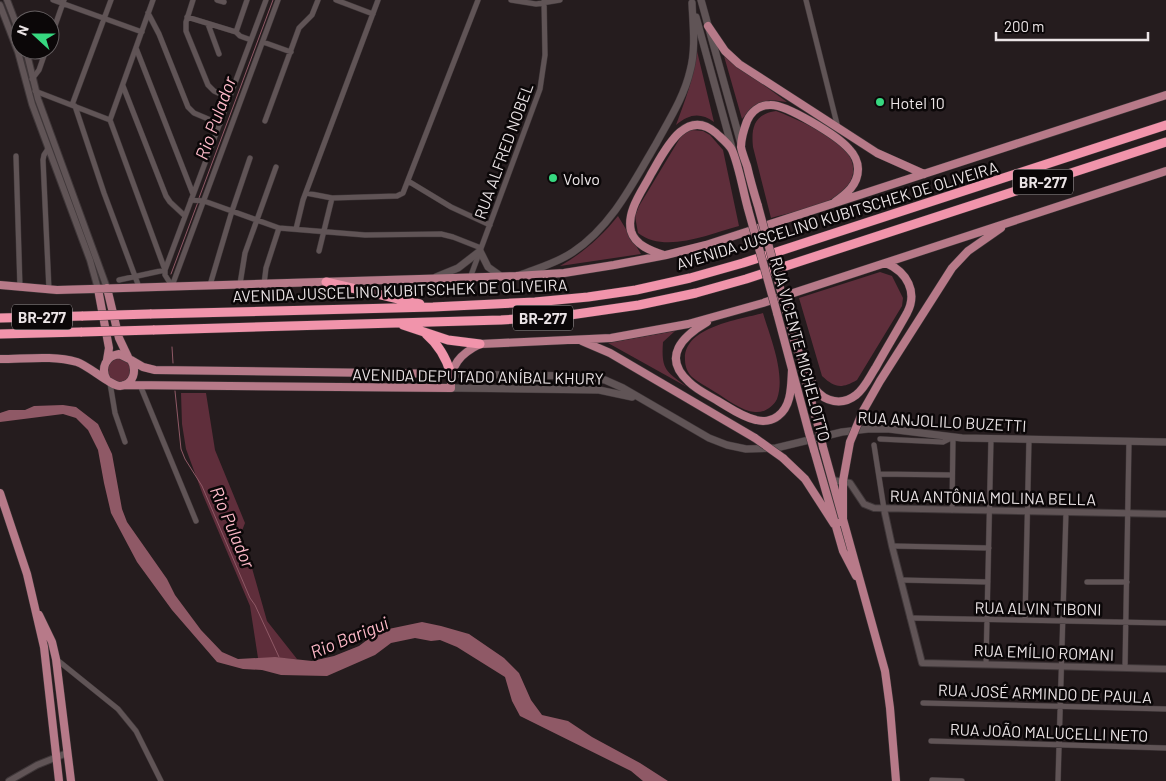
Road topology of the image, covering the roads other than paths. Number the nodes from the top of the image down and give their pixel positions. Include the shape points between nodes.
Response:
1 (53, 0) edge
2 (111, 0) edge
3 (153, 0) edge
4 (193, 0) edge
5 (217, 0) edge
6 (248, 0) edge
7 (266, 0) edge
8 (278, 0) edge
9 (318, 0) edge
10 (336, 0) edge
11 (378, 0) edge
12 (478, 0) edge
13 (511, 0) edge
14 (560, 0) edge
15 (702, 0) edge
16 (806, 0) edge
17 (692, 1) edge
18 (63, 2) edge
19 (224, 2) dead end
20 (544, 2) edge
21 (0, 5) edge
22 (148, 13) junction
23 (373, 14) junction
24 (187, 17) junction
25 (104, 18) junction
26 (208, 24) junction
27 (708, 26) junction
28 (142, 32) junction
29 (236, 32) junction
30 (251, 40) junction
31 (263, 42) junction
32 (136, 48) junction
33 (291, 52) junction
34 (220, 54) dead end
35 (28, 60) edge
36 (42, 60) edge
37 (32, 79) junction
38 (123, 86) junction
39 (35, 91) junction
40 (1166, 95) edge
41 (229, 98) junction
42 (74, 106) junction
43 (110, 120) junction
44 (265, 121) dead end
45 (220, 124) junction
46 (1166, 125) edge
47 (838, 129) junction
48 (1166, 142) edge
49 (742, 147) junction
50 (48, 148) junction
51 (732, 148) junction
52 (16, 156) dead end
53 (250, 158) dead end
54 (276, 167) dead end
55 (1166, 171) edge
56 (924, 174) junction
57 (408, 181) junction
58 (306, 194) junction
59 (192, 197) junction
60 (332, 198) junction
61 (204, 201) junction
62 (832, 205) junction
63 (232, 212) junction
64 (185, 216) junction
65 (256, 220) junction
66 (1011, 222) junction
67 (490, 225) junction
68 (280, 228) junction
69 (296, 229) junction
70 (324, 232) junction
71 (480, 250) junction
72 (319, 251) dead end
73 (666, 255) junction
74 (903, 258) junction
75 (886, 263) junction
76 (165, 270) junction
77 (898, 271) junction
78 (135, 276) junction
79 (516, 276) junction
80 (502, 277) junction
81 (470, 278) junction
82 (432, 279) junction
83 (119, 280) dead end
84 (326, 282) junction
85 (240, 284) junction
86 (264, 284) junction
87 (210, 285) junction
88 (0, 286) edge
89 (172, 286) junction
90 (139, 287) junction
91 (20, 288) junction
92 (98, 288) junction
93 (107, 288) junction
94 (49, 290) junction
95 (433, 307) junction
96 (715, 317) junction
97 (0, 318) edge
98 (390, 322) junction
99 (414, 328) junction
100 (0, 334) edge
101 (578, 340) junction
102 (480, 344) junction
103 (796, 346) junction
104 (129, 359) junction
105 (0, 360) edge
106 (106, 361) junction
107 (82, 364) junction
108 (792, 370) junction
109 (451, 374) junction
110 (108, 381) junction
111 (124, 385) junction
112 (140, 385) junction
113 (451, 388) junction
114 (642, 400) junction
115 (953, 437) junction
116 (991, 438) junction
117 (1029, 439) junction
118 (880, 440) dead end
119 (1130, 441) junction
120 (125, 442) dead end
121 (1166, 442) edge
122 (874, 445) dead end
123 (879, 474) junction
124 (952, 475) junction
125 (832, 480) junction
126 (843, 481) junction
127 (0, 493) edge
128 (884, 509) junction
129 (952, 510) junction
130 (990, 511) junction
131 (1027, 512) junction
132 (1066, 512) junction
133 (1128, 514) junction
134 (1166, 514) edge
135 (196, 520) dead end
136 (844, 521) junction
137 (834, 524) junction
138 (892, 546) junction
139 (989, 548) junction
140 (901, 580) junction
141 (988, 582) junction
142 (1087, 582) dead end
143 (1126, 582) junction
144 (862, 587) junction
145 (35, 608) junction
146 (910, 618) junction
147 (987, 620) junction
148 (1025, 620) junction
149 (1062, 621) junction
150 (1126, 622) junction
151 (1166, 623) edge
152 (44, 647) junction
153 (56, 659) junction
154 (986, 664) junction
155 (1061, 666) junction
156 (1125, 668) junction
157 (1166, 670) edge
158 (924, 702) dead end
159 (1060, 706) junction
160 (1166, 709) edge
161 (931, 741) dead end
162 (1059, 745) junction
163 (1166, 748) edge
164 (67, 754) junction
165 (56, 757) junction
166 (932, 780) edge
167 (9, 781) edge
168 (59, 781) edge
169 (71, 781) edge
170 (161, 781) edge
171 (896, 781) edge
172 (962, 781) edge
173 (1058, 781) edge

1 - 18 street
2 - 25 street
3 - 22 street
4 - 24 street
5 - 19 street
6 - 29 street
7 - 30 street
8 - 31 street
9 - 33 street via 312,15 300,27
10 - 23 street
11 - 23 street
12 - 57 street
13 - 20 street
14 - 20 street
15 - 27 main road, RUA VICENTE MICHELOTTO
16 - 47 street
17 - 51 main road, RUA VICENTE MICHELOTTO
17 - 79 main road via 693,53 686,84 672,115 623,199 594,235 572,252
18 - 25 street
20 - 67 street, RUA ALFRED NOBEL via 545,55 540,89
21 - 50 street
22 - 28 street
22 - 45 street via 188,107
23 - 58 street
24 - 26 street
24 - 41 street via 186,31 208,85
25 - 28 street
25 - 42 street
26 - 29 street
26 - 34 street
27 - 47 main road via 731,57
27 - 49 main road, RUA VICENTE MICHELOTTO
28 - 32 street
29 - 30 street
30 - 41 street
31 - 33 street
31 - 61 street
32 - 38 street
32 - 59 street
33 - 44 street
35 - 37 street
36 - 37 street
37 - 39 street
38 - 43 street
38 - 64 street via 166,196
39 - 42 street
39 - 93 street
40 - 56 main road
41 - 45 street
42 - 43 street
42 - 78 street
43 - 76 street
45 - 59 street
46 - 95 highway, AVENIDA JUSCELINO KUBITSCHEK DE OLIVEIRA / BR-277 via 690,278 588,297
47 - 56 main road via 886,158
48 - 98 highway, AVENIDA JUSCELINO KUBITSCHEK DE OLIVEIRA / BR-277 via 746,280 696,293 563,316
49 - 62 main road via 745,126 752,113 770,104 795,112 838,139 853,155 858,168 852,187
49 - 103 main road, RUA VICENTE MICHELOTTO, bridge
50 - 92 street
50 - 94 street via 43,160
51 - 73 main road via 715,132 700,125 683,130 667,146 638,198 630,220 638,241 650,250
51 - 108 main road, RUA VICENTE MICHELOTTO, bridge
52 - 91 street
53 - 63 street
54 - 65 street
55 - 66 main road
56 - 62 main road
57 - 60 street via 402,195
57 - 67 street via 458,211
58 - 60 street
58 - 69 street
59 - 61 street
59 - 64 street
60 - 70 street
61 - 63 street
61 - 89 street
62 - 73 main road
63 - 65 street
63 - 87 street
64 - 76 street
65 - 68 street
65 - 85 street
66 - 74 main road
66 - 126 main road, bridge via 972,248 952,268 863,411 850,442
67 - 71 street, RUA ALFRED NOBEL
68 - 69 street
68 - 86 street
69 - 70 street
70 - 71 street via 441,234
70 - 72 street
71 - 80 main road via 488,267
71 - 81 street, RUA ALFRED NOBEL
71 - 82 main road via 458,268
73 - 79 main road via 586,270
74 - 75 main road
74 - 77 main road
75 - 77 main road
75 - 96 main road
76 - 78 street
76 - 89 street
77 - 103 main road via 912,290 910,308 856,395 837,402 820,395
78 - 83 street
78 - 90 street
79 - 80 main road
80 - 81 main road
81 - 82 main road
82 - 84 main road
84 - 86 main road
84 - 95 highway
85 - 86 main road
85 - 87 main road
87 - 89 main road
88 - 91 main road
89 - 90 main road
90 - 93 main road
91 - 94 main road
92 - 93 main road
92 - 94 main road
92 - 106 main road via 109,348
93 - 104 main road via 120,342
95 - 97 highway, AVENIDA JUSCELINO KUBITSCHEK DE OLIVEIRA / BR-277, bridge
96 - 101 main road via 626,336
96 - 108 main road via 687,335 677,352 679,368 695,387 747,417 768,420 780,415 786,406
98 - 99 highway
98 - 100 highway, AVENIDA JUSCELINO KUBITSCHEK DE OLIVEIRA / BR-277, bridge
99 - 102 highway via 448,340
99 - 109 highway via 442,351
101 - 102 main road
101 - 137 main road, bridge via 610,352 784,458 805,479
102 - 109 main road via 460,359
103 - 125 main road, RUA VICENTE MICHELOTTO, bridge
104 - 106 main road via 115,355
104 - 109 main road, AVENIDA DEPUTADO ANÍBAL KHURY via 155,370
104 - 111 main road via 134,374
105 - 107 main road via 58,359
106 - 107 main road via 97,365
106 - 110 main road via 103,372
107 - 110 main road
108 - 137 main road, RUA VICENTE MICHELOTTO, bridge
109 - 113 main road
109 - 114 main road, AVENIDA DEPUTADO ANÍBAL KHURY via 585,376 615,384
110 - 111 main road
110 - 120 street
111 - 112 main road, AVENIDA DEPUTADO ANÍBAL KHURY
112 - 113 main road, AVENIDA DEPUTADO ANÍBAL KHURY
112 - 135 street
113 - 114 main road, AVENIDA DEPUTADO ANÍBAL KHURY via 599,390
114 - 115 main road, RUA ANJOLILO BUZETTI via 709,438 746,449 776,448 868,429
115 - 116 main road, RUA ANJOLILO BUZETTI
115 - 118 street via 943,442
115 - 124 street
116 - 117 main road, RUA ANJOLILO BUZETTI
116 - 130 street
117 - 119 main road, RUA ANJOLILO BUZETTI
117 - 131 street
119 - 121 main road, RUA ANJOLILO BUZETTI
119 - 133 street
122 - 123 street
123 - 124 street
123 - 128 street
124 - 129 street
125 - 126 street
125 - 136 main road, RUA VICENTE MICHELOTTO
126 - 128 street, RUA ANTÔNIA MOLINA BELLA via 852,486 864,504
126 - 136 main road
127 - 145 main road
128 - 129 street, RUA ANTÔNIA MOLINA BELLA
128 - 138 street
129 - 130 street, RUA ANTÔNIA MOLINA BELLA
130 - 131 street, RUA ANTÔNIA MOLINA BELLA
130 - 139 street
131 - 132 street, RUA ANTÔNIA MOLINA BELLA
131 - 148 street
132 - 133 street, RUA ANTÔNIA MOLINA BELLA
132 - 149 street
133 - 134 street, RUA ANTÔNIA MOLINA BELLA
133 - 143 street
136 - 137 main road
136 - 144 main road, RUA VICENTE MICHELOTTO
137 - 144 main road, RUA VICENTE MICHELOTTO via 847,560
138 - 139 street
138 - 140 street
139 - 141 street
140 - 141 street
140 - 146 street
141 - 147 street
142 - 143 street
143 - 150 street
144 - 171 main road, RUA VICENTE MICHELOTTO via 886,679
145 - 152 main road
145 - 153 main road via 46,626
146 - 147 street, RUA ALVIN TIBONI
146 - 154 street, RUA EMÍLIO ROMANI via 922,663
147 - 148 street, RUA ALVIN TIBONI
147 - 154 street
148 - 149 street, RUA ALVIN TIBONI
149 - 150 street, RUA ALVIN TIBONI
149 - 155 street
150 - 151 street, RUA ALVIN TIBONI
150 - 156 street
152 - 153 main road
152 - 165 main road
153 - 164 main road
153 - 170 street via 118,709 136,731
154 - 155 street, RUA EMÍLIO ROMANI
155 - 156 street, RUA EMÍLIO ROMANI
155 - 159 street
156 - 157 street, RUA EMÍLIO ROMANI
158 - 159 street, RUA JOSÉ ARMINDO DE PAULA
159 - 160 street, RUA JOSÉ ARMINDO DE PAULA
159 - 162 street
161 - 162 street, RUA JOÃO MALUCELLI NETO
162 - 163 street, RUA JOÃO MALUCELLI NETO
162 - 173 street
164 - 165 street
164 - 169 main road
165 - 167 street
165 - 168 main road
166 - 172 street

